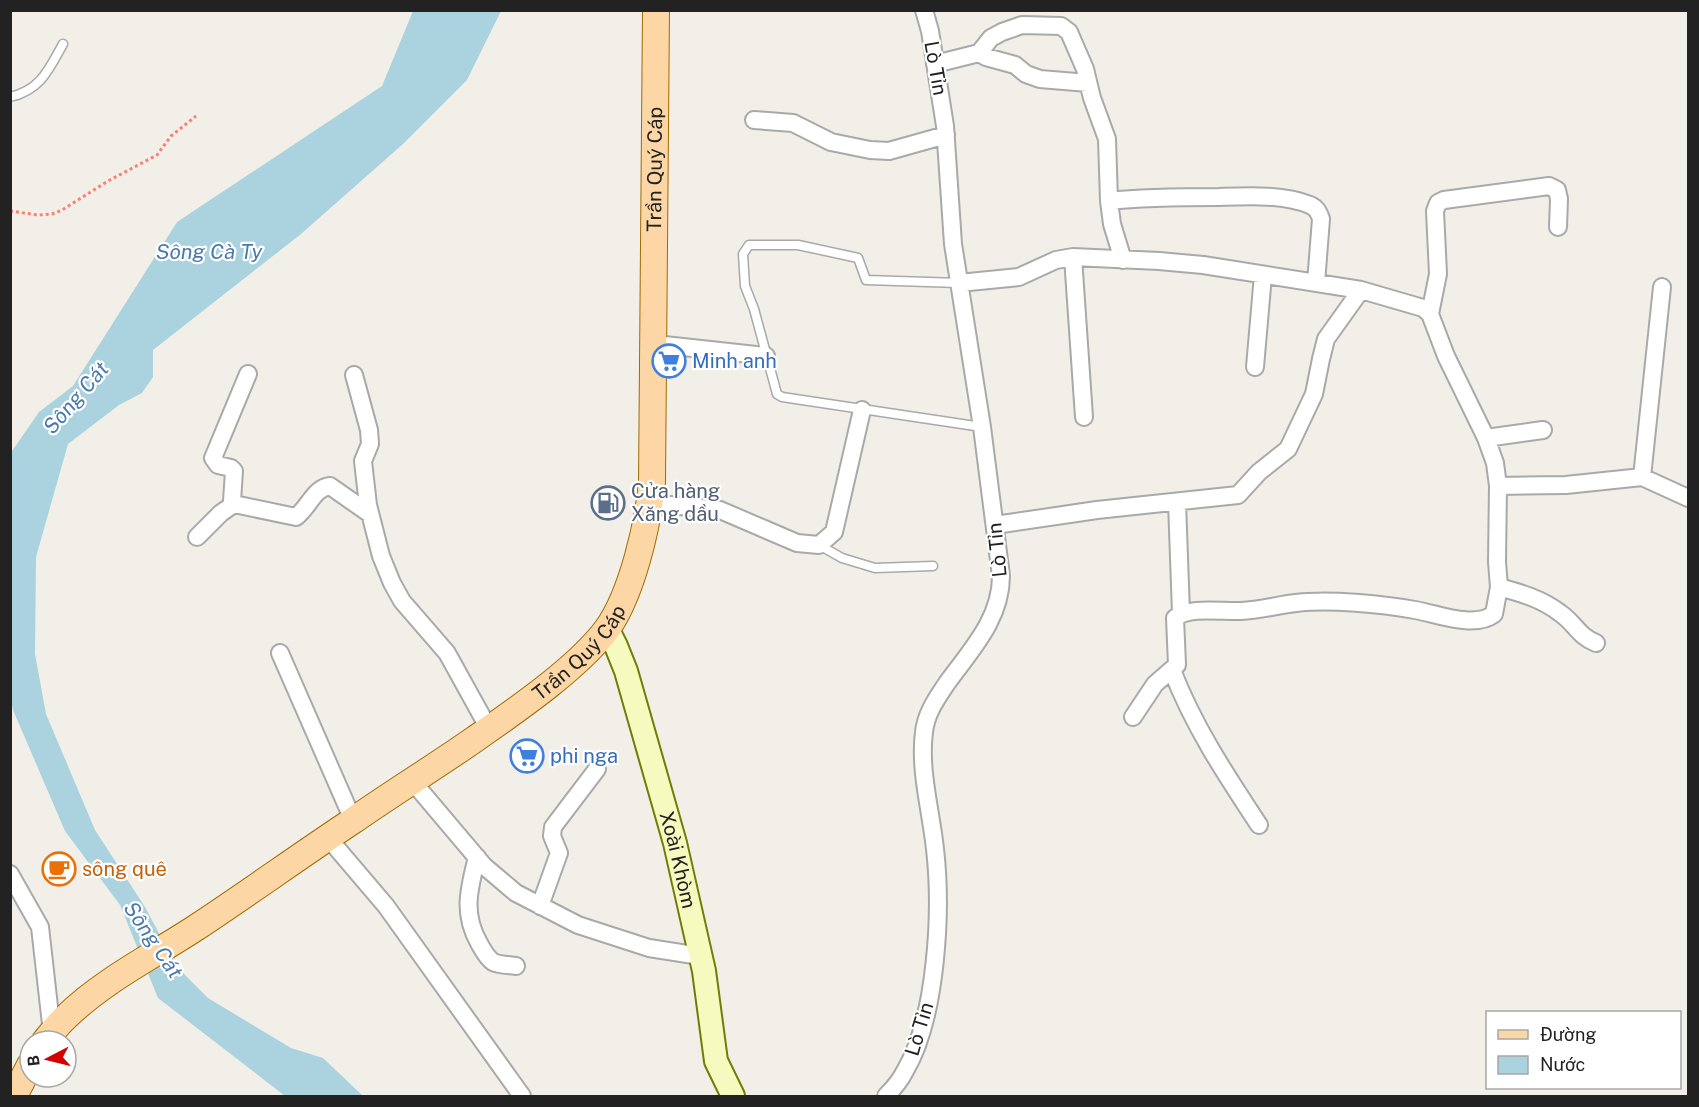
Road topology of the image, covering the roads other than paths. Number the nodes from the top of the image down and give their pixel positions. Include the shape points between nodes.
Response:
1 (656, 10) edge
2 (924, 10) edge
3 (63, 44) dead end
4 (979, 53) junction
5 (935, 64) junction
6 (1088, 83) junction
7 (10, 97) edge
8 (754, 120) dead end
9 (946, 135) junction
10 (1109, 201) junction
11 (1558, 227) dead end
12 (1072, 258) junction
13 (1122, 260) junction
14 (1263, 275) junction
15 (959, 283) junction
16 (1316, 283) junction
17 (1662, 287) dead end
18 (1361, 290) junction
19 (1430, 314) junction
20 (655, 344) junction
21 (766, 356) junction
22 (1254, 367) dead end
23 (248, 374) dead end
24 (354, 375) dead end
25 (862, 411) junction
26 (1084, 417) dead end
27 (982, 427) junction
28 (1543, 430) dead end
29 (1486, 438) junction
30 (1642, 477) junction
31 (1498, 486) junction
32 (1689, 498) edge
33 (1177, 502) junction
34 (650, 503) junction
35 (234, 504) junction
36 (370, 514) junction
37 (995, 525) junction
38 (197, 537) dead end
39 (819, 545) junction
40 (933, 566) dead end
41 (1499, 587) junction
42 (1180, 613) junction
43 (607, 628) junction
44 (1596, 643) dead end
45 (280, 653) dead end
46 (1172, 670) junction
47 (1133, 717) dead end
48 (489, 729) junction
49 (597, 769) dead end
50 (413, 782) junction
51 (353, 820) junction
52 (1259, 825) dead end
53 (329, 839) junction
54 (477, 857) junction
55 (10, 874) edge
56 (540, 906) junction
57 (700, 956) junction
58 (516, 966) dead end
59 (47, 1029) edge
60 (56, 1029) edge
61 (522, 1096) edge
62 (733, 1096) edge
63 (886, 1096) edge

1 - 20 main road, Trần Quý Cáp
2 - 5 street, Lò Tỉn
3 - 7 lane via 42,80 31,90
4 - 5 street
4 - 6 street via 1015,65 1040,79
4 - 6 street via 991,38 1023,25 1061,27 1075,41
5 - 9 street, Lò Tỉn
6 - 10 street via 1107,139
8 - 9 street via 793,123 831,142 870,150 889,151
9 - 15 street, Lò Tỉn
10 - 13 street
10 - 16 street via 1251,196 1310,205 1321,219
11 - 19 street via 1559,199 1557,190 1549,186 1438,203 1438,274
12 - 13 street
12 - 15 street via 1056,260 1019,277
12 - 26 street
13 - 14 street via 1203,265
14 - 16 street
14 - 22 street
15 - 21 lane via 866,280 858,258 798,244 749,245 743,254 745,286
15 - 27 street, Lò Tỉn
16 - 18 street
17 - 30 street
18 - 19 street via 1423,308
18 - 33 street via 1326,339 1314,394 1288,449 1238,495
19 - 29 street
20 - 21 street
20 - 34 main road, Trần Quý Cáp
21 - 25 lane via 774,387 782,397
23 - 35 street via 213,458 218,465 234,471
24 - 36 street via 370,438 363,461
25 - 27 lane
25 - 39 street via 834,532
27 - 37 street, Lò Tỉn
28 - 29 street
29 - 31 street
30 - 31 street via 1566,485
30 - 32 street
31 - 41 street
33 - 37 street
33 - 42 street
34 - 39 street via 720,510 796,543
34 - 43 main road, Trần Quý Cáp via 629,584
35 - 36 street via 291,517 301,513 323,487 330,486
35 - 38 street
36 - 48 street via 392,583 402,601 447,653
37 - 63 street, Lò Tỉn via 1001,576 996,610 933,704 924,730 924,772 937,867 934,956 920,1035 905,1072
39 - 40 lane via 842,558 875,568
41 - 42 street via 1494,614 1473,621 1323,601 1243,611
41 - 44 street via 1533,597 1562,614 1586,639
42 - 46 street via 1175,618 1177,665
43 - 48 main road, Trần Quý Cáp via 559,675
43 - 57 street, Xoài Khòm via 626,671 666,808
45 - 51 street
46 - 47 street via 1155,684
46 - 52 street via 1200,734
48 - 50 main road, Trần Quý Cáp
49 - 56 street via 553,827 559,853
50 - 51 main road, Trần Quý Cáp
50 - 54 street
51 - 53 main road, Trần Quý Cáp
53 - 60 main road, Trần Quý Cáp via 118,976 78,1006
53 - 61 street via 386,906
54 - 56 street via 516,894
54 - 58 street via 468,893 474,934 485,955 495,963
55 - 59 street via 40,927
56 - 57 street via 578,925 649,948
57 - 62 street, Xoài Khòm via 717,1060

